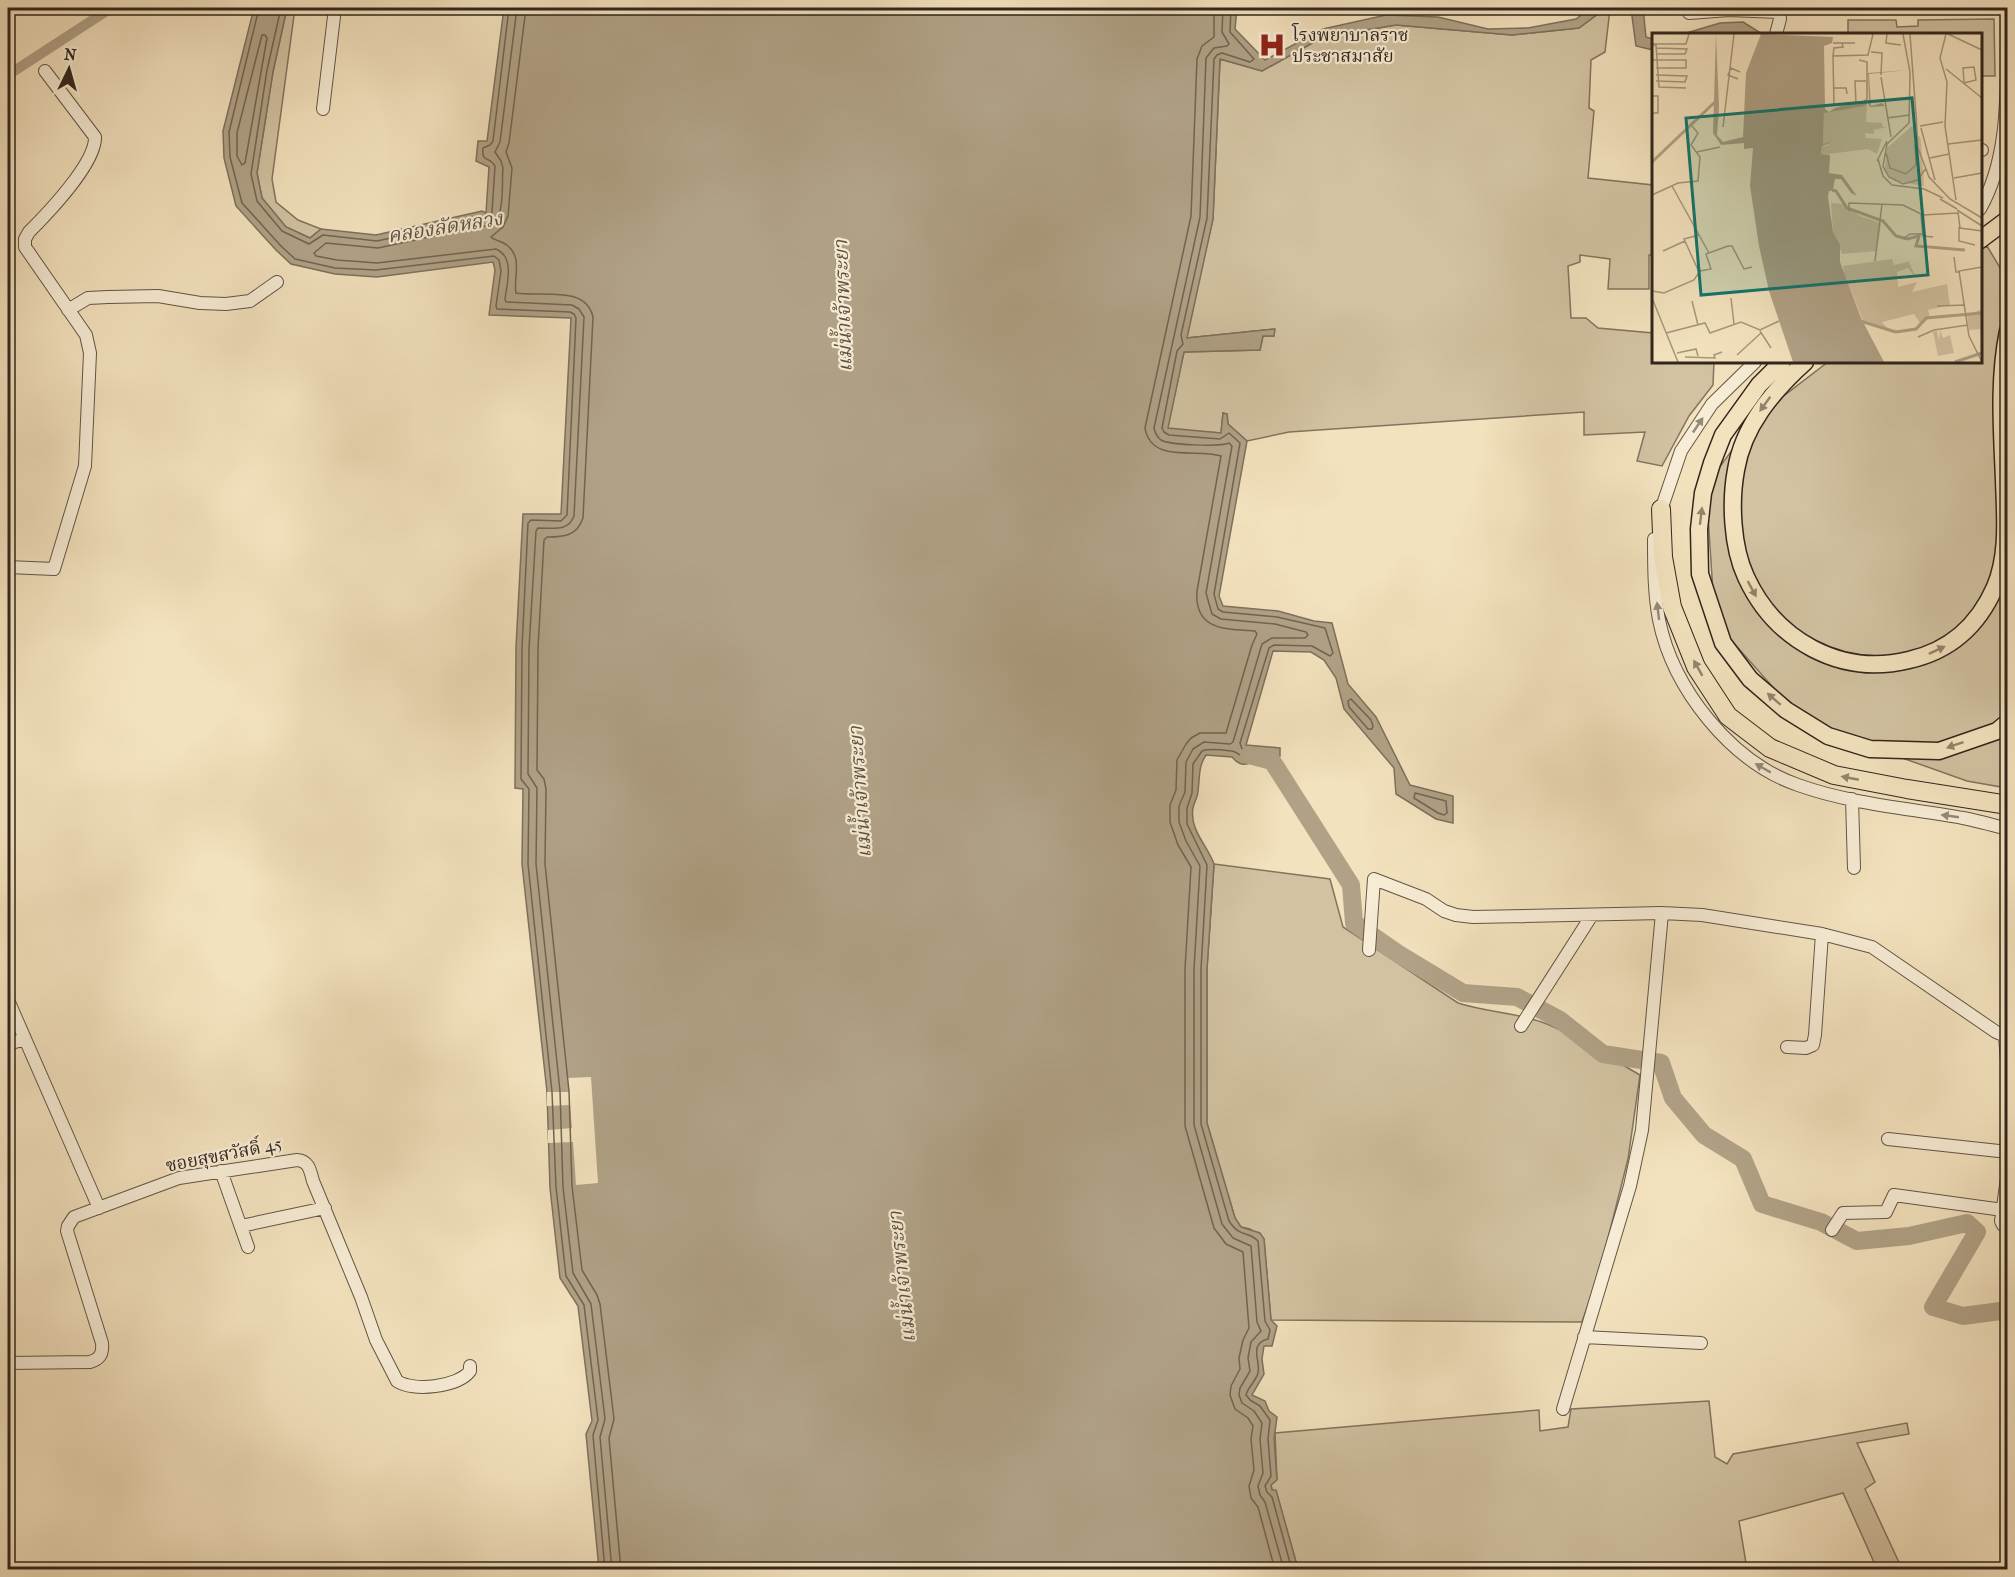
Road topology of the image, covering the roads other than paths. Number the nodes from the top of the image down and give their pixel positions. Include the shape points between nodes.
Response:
1 (335, 8) edge
2 (1779, 10) edge
3 (1689, 13) dead end
4 (2007, 27) edge
5 (1776, 33) edge
6 (45, 71) dead end
7 (323, 109) dead end
8 (1982, 205) edge
9 (2007, 219) edge
10 (1982, 238) edge
11 (277, 282) dead end
12 (69, 310) junction
13 (2007, 331) edge
14 (1754, 363) edge
15 (1781, 363) edge
16 (1804, 363) edge
17 (1661, 509) junction
18 (8, 567) edge
19 (2007, 722) edge
20 (1852, 800) junction
21 (2007, 805) edge
22 (2007, 829) edge
23 (1854, 868) dead end
24 (1662, 913) junction
25 (1592, 915) junction
26 (1822, 934) junction
27 (1369, 950) dead end
28 (8, 1000) edge
29 (1522, 1022) dead end
30 (2006, 1037) edge
31 (25, 1040) junction
32 (8, 1044) edge
33 (1787, 1047) dead end
34 (2007, 1073) edge
35 (1888, 1139) dead end
36 (2007, 1152) edge
37 (221, 1171) junction
38 (2007, 1171) edge
39 (99, 1208) junction
40 (325, 1208) junction
41 (2003, 1210) junction
42 (241, 1226) junction
43 (2007, 1228) edge
44 (1832, 1230) dead end
45 (248, 1248) dead end
46 (1584, 1337) junction
47 (1701, 1343) dead end
48 (8, 1363) edge
49 (470, 1366) dead end
50 (1563, 1409) dead end

1 - 7 street
2 - 3 street
2 - 5 street
4 - 8 street via 2005,114 1996,170
6 - 12 street via 95,138 75,181 25,239 25,247
9 - 10 main road
11 - 12 street via 250,301 226,304 158,296 108,297 88,298
12 - 18 street via 86,335 90,353 85,466 54,569
16 -> 13 main road via 1756,417 1736,469 1732,503 1735,540 1745,575 1760,603 1783,630 1812,649 1838,661 1900,663 1956,640 1982,610 2002,567 2006,524 2001,399
17 -> 14 street via 1681,451 1712,404
19 -> 15 main road via 1998,731 1938,751 1870,749 1827,736 1786,710 1750,679 1723,643 1700,574 1699,529 1704,493 1724,435
20 -> 17 street via 1797,785 1759,767 1697,706 1676,670 1659,622 1653,576 1654,538
21 -> 17 highway via 1834,775 1770,748 1728,716 1696,667 1672,607 1663,557
22 -> 20 street
20 - 23 street
24 - 25 street
24 - 26 street via 1702,915
24 - 46 street via 1642,1130 1630,1186
25 - 27 street via 1456,915 1374,879
25 - 29 street
26 - 30 street via 1872,947
26 - 33 street via 1813,1045
28 - 31 street
30 - 34 street
31 - 32 street
31 - 39 street
35 - 36 street
37 - 39 street, ซอยสุขสวัสดิ์ 45 via 179,1178
37 - 40 street, ซอยสุขสวัสดิ์ 45 via 302,1160 309,1167
37 - 42 street
38 - 41 street
39 - 48 street, ซอยสุขสวัสดิ์ 45 via 74,1217 67,1231 102,1343 101,1355 90,1362
40 - 42 street
40 - 49 street, ซอยสุขสวัสดิ์ 45 via 376,1340 397,1381 412,1387 437,1385 461,1380
41 - 43 street via 2001,1221
41 - 44 street via 1897,1194 1891,1197 1884,1213 1849,1211 1843,1213
42 - 45 street
46 - 47 street
46 - 50 street

